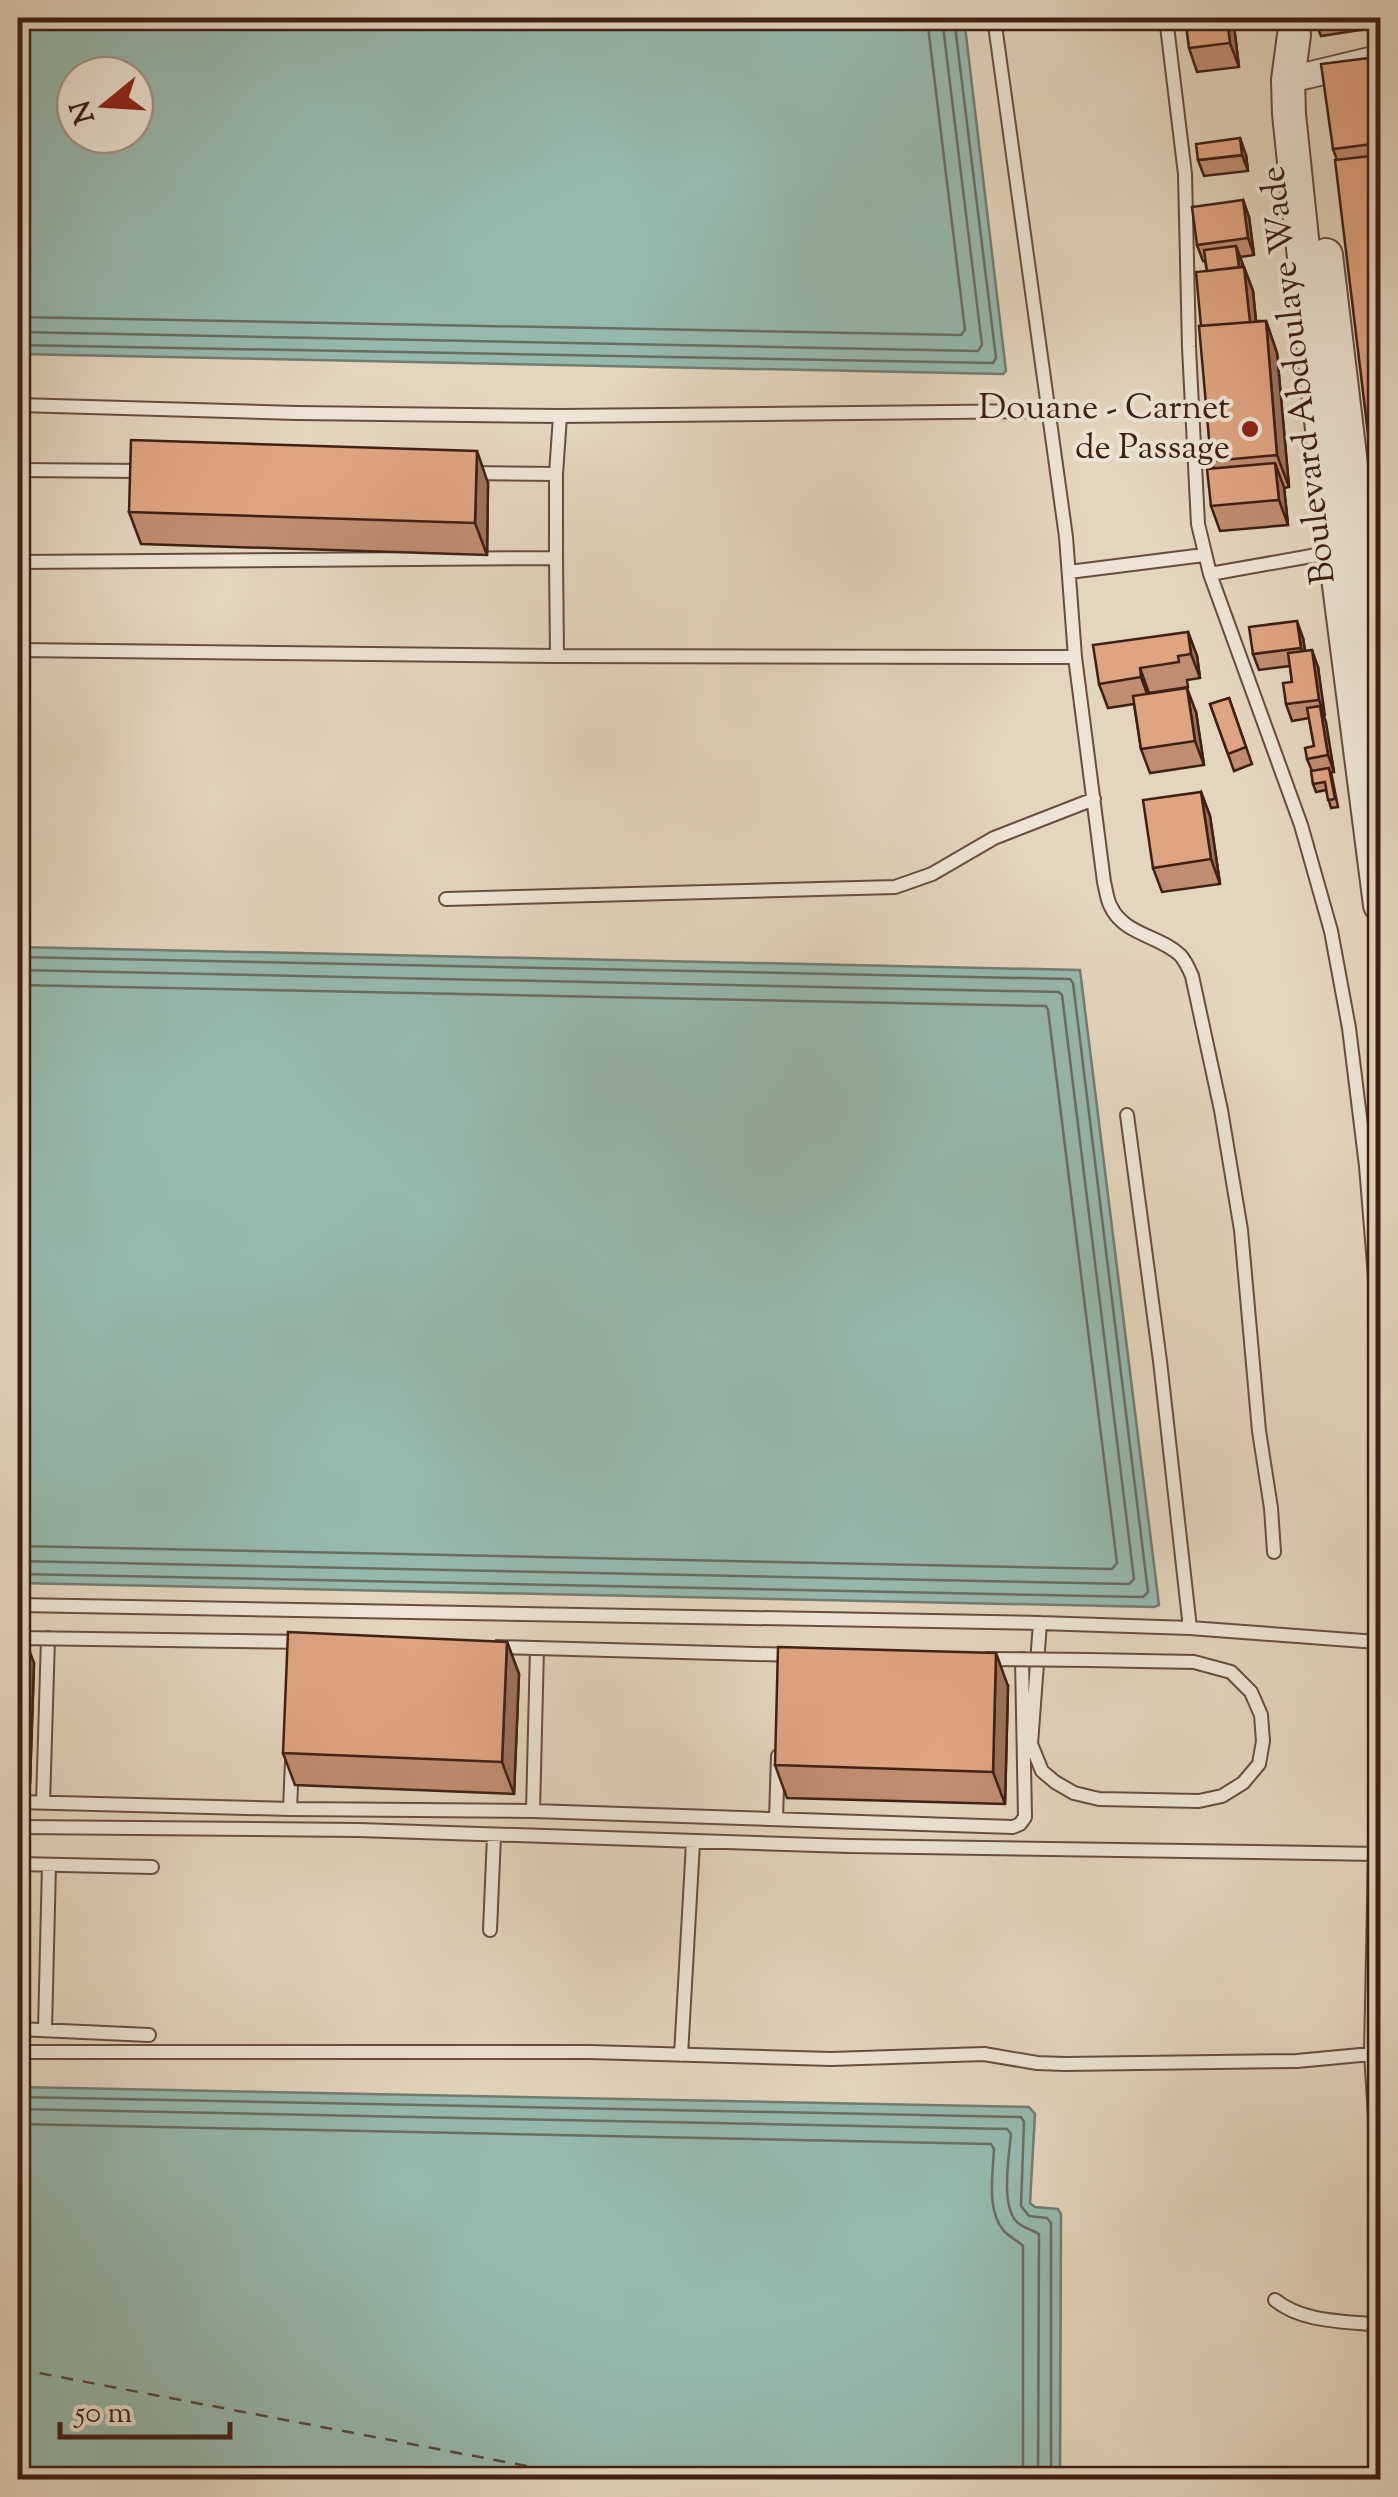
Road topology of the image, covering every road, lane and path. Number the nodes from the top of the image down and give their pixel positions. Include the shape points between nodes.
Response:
1 (994, 18) edge
2 (1166, 18) edge
3 (1294, 26) edge
4 (1380, 58) edge
5 (1296, 78) junction
6 (18, 405) edge
7 (1050, 411) junction
8 (560, 416) junction
9 (18, 470) edge
10 (157, 471) edge
11 (456, 473) edge
12 (556, 474) junction
13 (1359, 554) edge
14 (1204, 556) junction
15 (556, 558) junction
16 (18, 562) edge
17 (1069, 572) junction
18 (1210, 574) junction
19 (18, 650) edge
20 (557, 656) junction
21 (1075, 658) junction
22 (1380, 708) edge
23 (1094, 799) junction
24 (446, 899) dead end
25 (1380, 905) edge
26 (1127, 1116) dead end
27 (1274, 1552) dead end
28 (18, 1605) edge
29 (1040, 1624) junction
30 (1190, 1628) junction
31 (18, 1638) edge
32 (48, 1638) junction
33 (296, 1642) junction
34 (315, 1642) edge
35 (1378, 1642) junction
36 (481, 1646) edge
37 (537, 1648) junction
38 (780, 1655) junction
39 (817, 1656) edge
40 (966, 1658) edge
41 (1022, 1659) junction
42 (296, 1660) edge
43 (780, 1674) edge
44 (778, 1746) edge
45 (292, 1753) edge
46 (18, 1802) edge
47 (43, 1803) junction
48 (290, 1809) junction
49 (533, 1811) junction
50 (776, 1819) junction
51 (18, 1827) edge
52 (494, 1836) junction
53 (693, 1842) junction
54 (1378, 1854) edge
55 (18, 1864) edge
56 (49, 1865) junction
57 (152, 1867) dead end
58 (490, 1930) dead end
59 (18, 2029) edge
60 (45, 2030) junction
61 (149, 2034) dead end
62 (18, 2052) edge
63 (1370, 2054) junction
64 (681, 2055) junction
65 (1380, 2195) edge
66 (1275, 2300) dead end
67 (1380, 2324) edge

1 - 7 lane
2 - 14 lane via 1185,174 1194,472
3 - 5 street, Boulevard Abdoulaye Wade
4 - 5 street
5 - 13 street, Boulevard Abdoulaye Wade
6 - 8 lane
7 - 8 lane
7 - 17 lane
8 - 12 lane
9 - 10 lane
11 - 12 lane
12 - 15 lane
13 - 18 lane via 1317,554
13 - 22 street, Boulevard Abdoulaye Wade
13 - 25 street, Boulevard Abdoulaye Wade
14 - 17 lane
14 - 18 lane
15 - 16 lane
15 - 20 lane
17 - 21 lane
18 - 35 lane via 1302,825 1348,1028 1379,1326
19 - 20 lane
20 - 21 lane
21 - 23 lane
23 - 24 lane via 895,887
23 - 27 lane via 1110,906 1132,929 1182,956 1192,976 1241,1230
26 - 30 lane
28 - 29 lane
29 - 30 lane
29 - 41 lane, bridge via 1040,1640 1039,1658 1038,1675 1031,1744 1042,1771 1055,1782 1099,1798 1198,1801 1222,1796 1259,1764 1261,1714 1252,1692 1231,1672 1194,1662 1088,1660 1055,1660 1038,1660
30 - 35 lane
31 - 32 lane, bridge
32 - 33 lane, bridge
32 - 47 lane
33 - 34 lane, bridge
33 - 42 lane
35 - 54 lane
36 - 37 lane, bridge
37 - 38 lane, bridge
37 - 49 lane
38 - 39 lane, bridge
38 - 43 lane
40 - 41 lane, bridge
41 - 50 lane via 1020,1824
44 - 50 lane
45 - 48 lane
46 - 47 lane
47 - 48 lane
48 - 49 lane
49 - 50 lane
51 - 52 lane
52 - 53 lane
52 - 58 lane
53 - 54 lane
53 - 64 lane
54 - 63 lane
55 - 56 lane
56 - 57 lane
56 - 60 lane
59 - 60 lane
60 - 61 lane
62 - 64 lane
63 - 64 lane via 1298,2062 1066,2064 984,2054
63 - 65 lane
66 - 67 lane via 1304,2316

